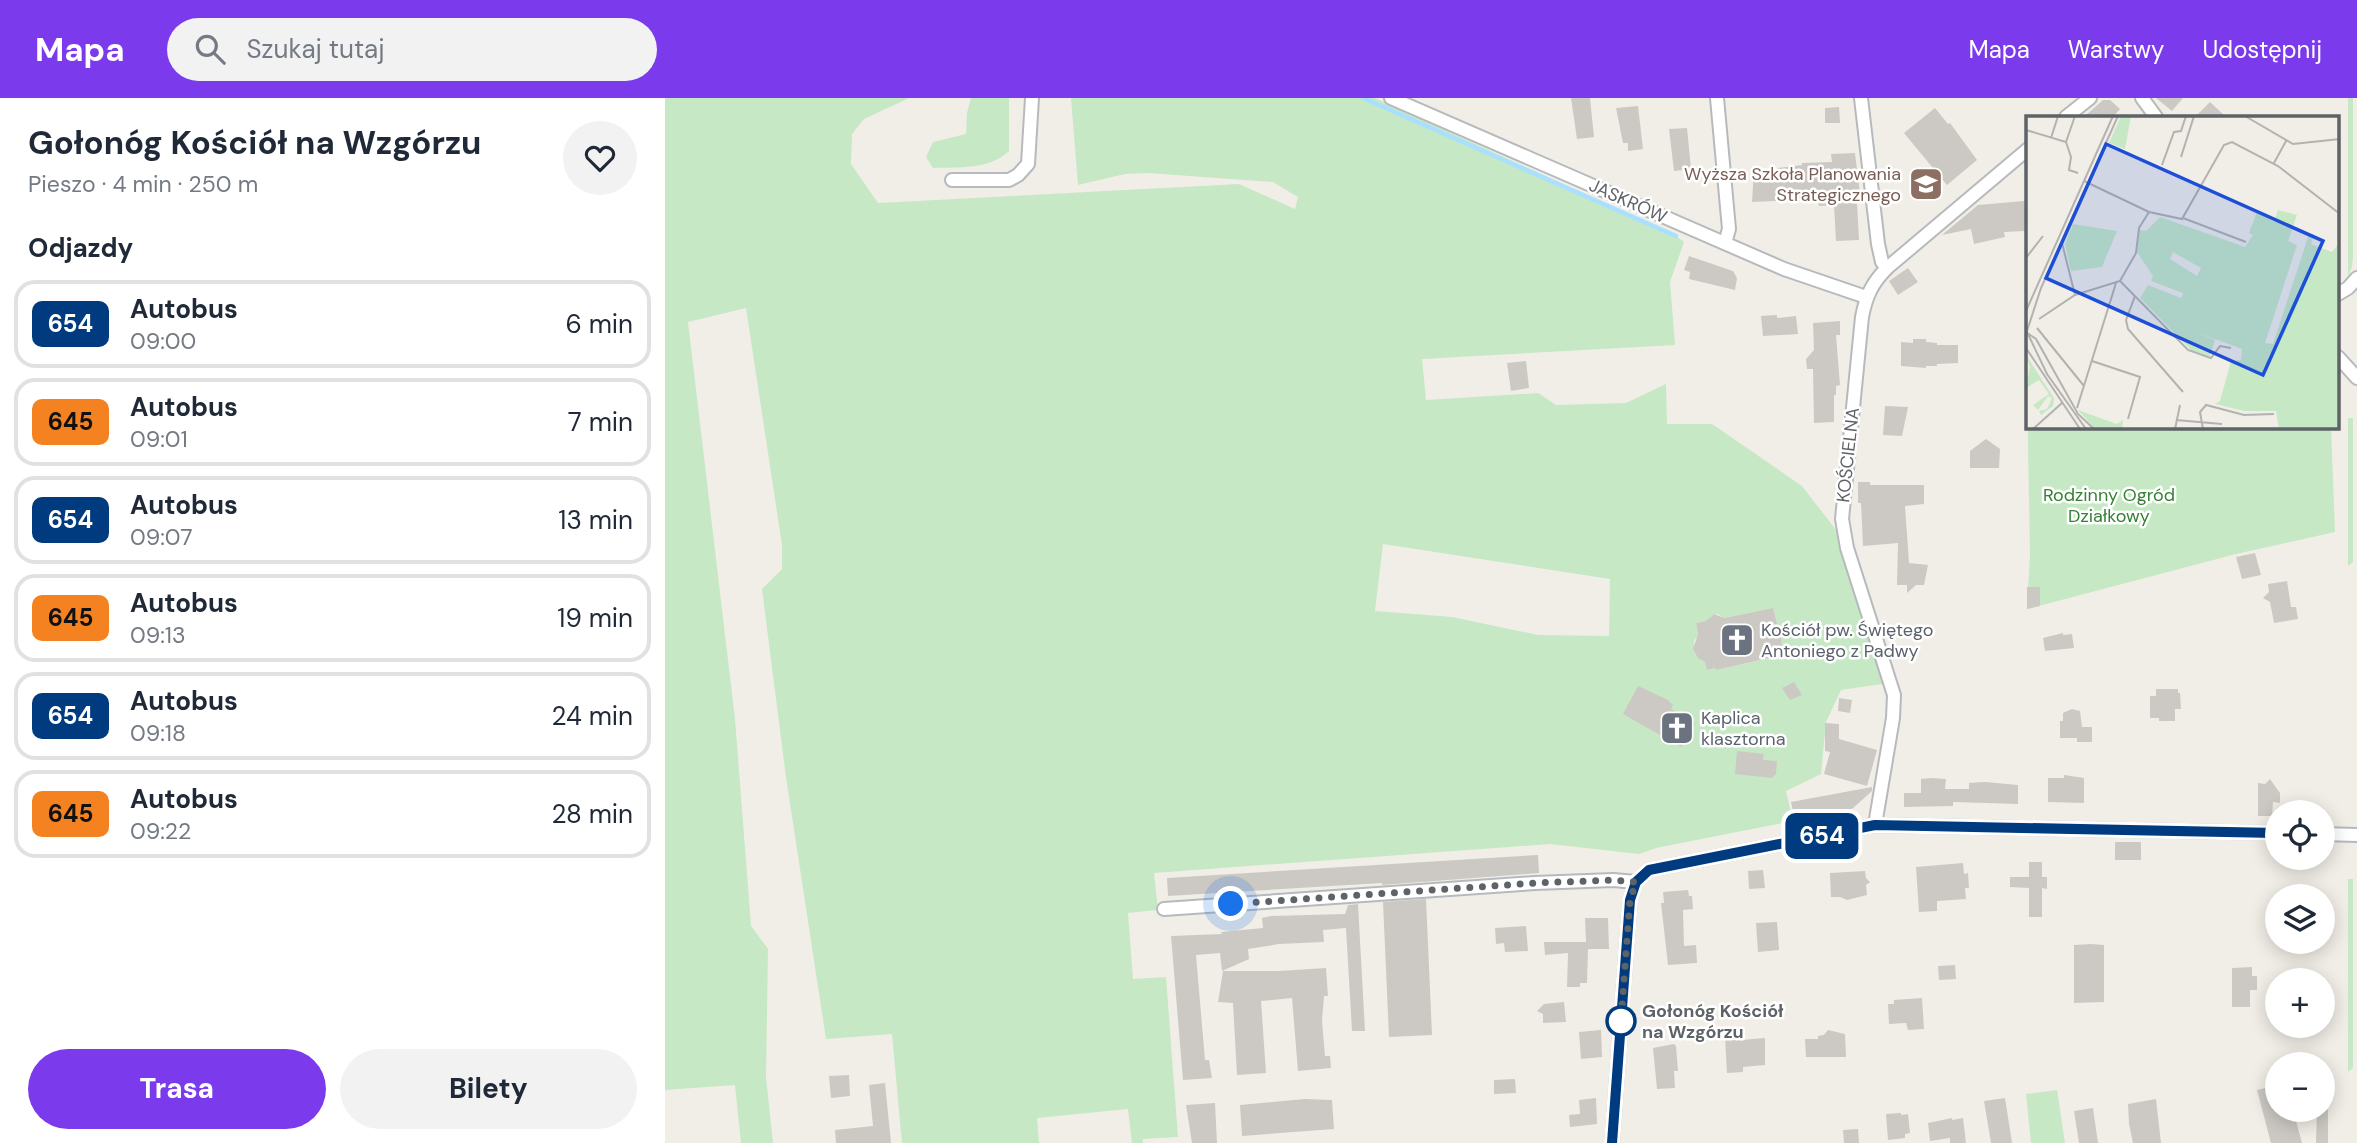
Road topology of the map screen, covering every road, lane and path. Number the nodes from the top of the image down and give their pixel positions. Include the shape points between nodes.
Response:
1 (1032, 98) edge
2 (1391, 98) edge
3 (1717, 98) edge
4 (1861, 98) edge
5 (2090, 98) edge
6 (2142, 98) edge
7 (2067, 116) edge
8 (2155, 116) edge
9 (2026, 151) edge
10 (952, 180) dead end
11 (1725, 243) junction
12 (1887, 268) junction
13 (2357, 278) edge
14 (2339, 293) edge
15 (1866, 297) junction
16 (2339, 358) edge
17 (2357, 378) edge
18 (1875, 825) junction
19 (2265, 833) edge
20 (2335, 834) edge
21 (2357, 835) edge
22 (1636, 882) junction
23 (1164, 909) dead end
24 (1612, 1143) edge

1 - 10 street via 1028,164 1018,175 1009,180
2 - 11 street, JASKRÓW
3 - 11 street via 1730,229
4 - 12 street via 1878,244
5 - 7 street
6 - 8 street
9 - 12 street, KOŚCIELNA
11 - 15 street, JASKRÓW
12 - 15 street, KOŚCIELNA
13 - 14 street
15 - 18 street, KOŚCIELNA via 1842,519 1894,695
16 - 17 street
18 - 19 street
18 - 22 street via 1655,868
20 - 21 street
22 - 23 street via 1535,883
22 - 24 street via 1630,900

